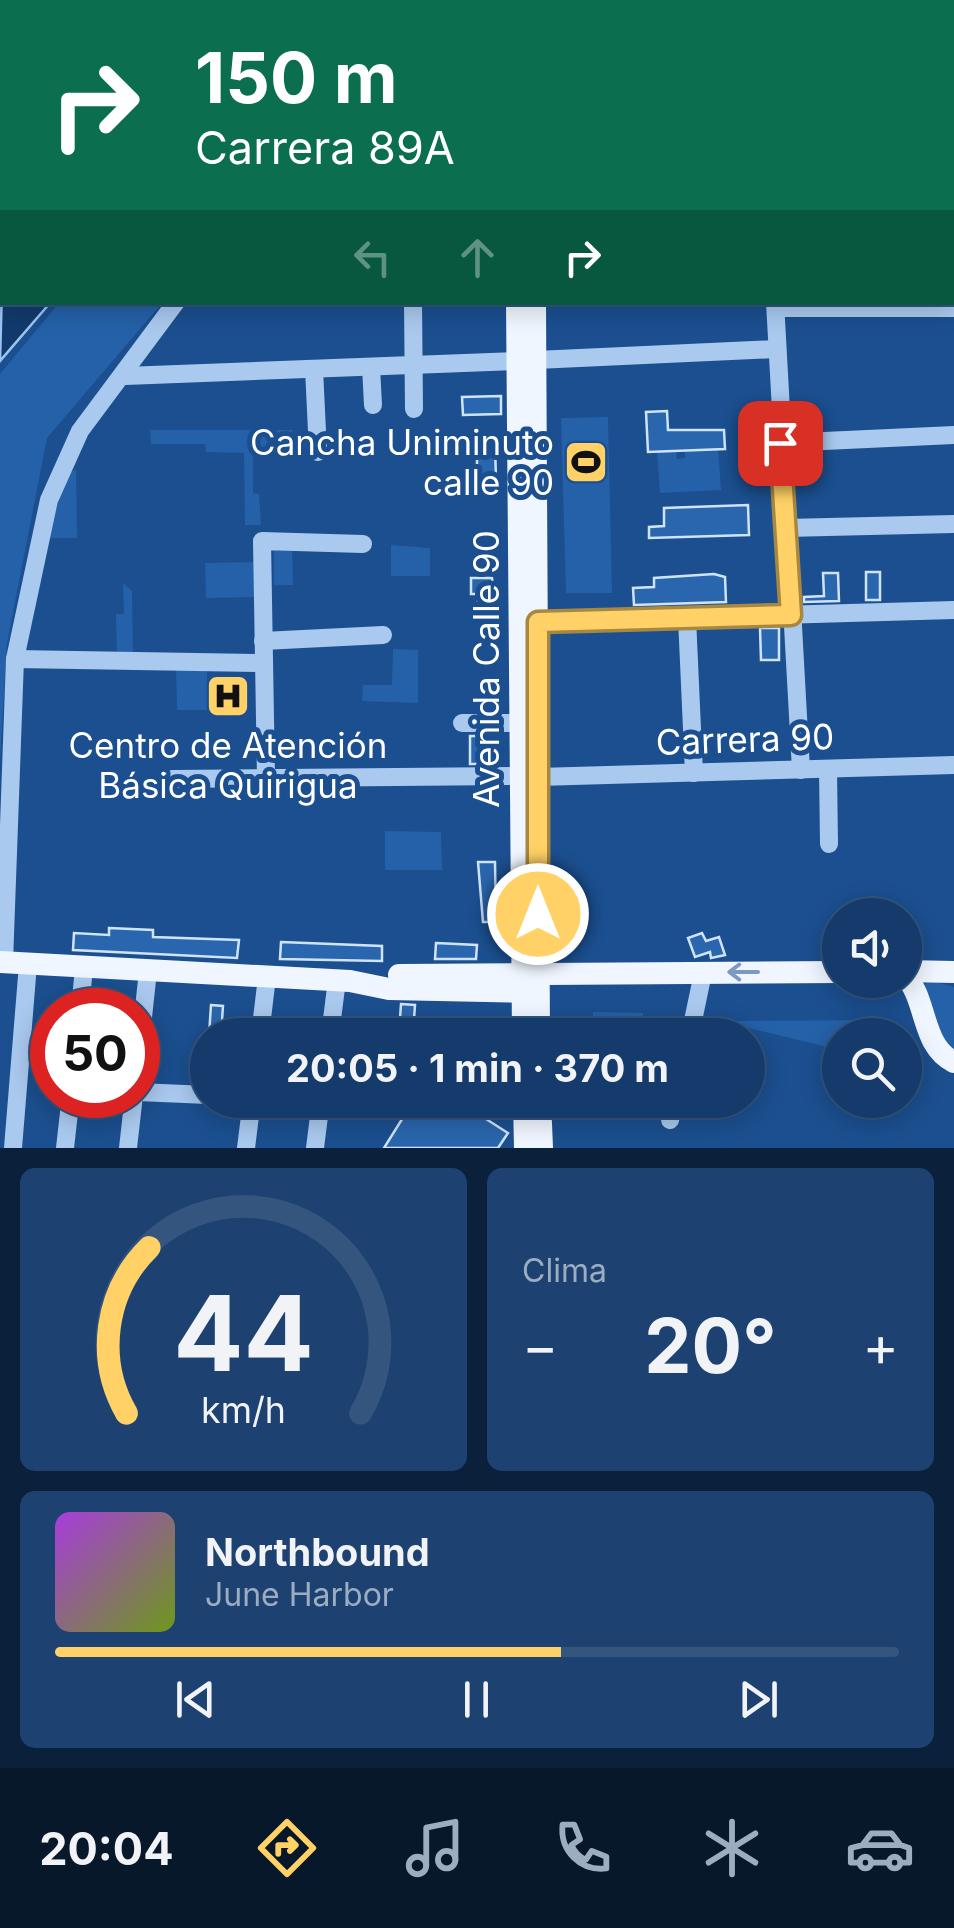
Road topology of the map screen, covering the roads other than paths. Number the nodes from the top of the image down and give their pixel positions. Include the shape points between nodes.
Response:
1 (174, 305) edge
2 (413, 305) edge
3 (518, 305) edge
4 (534, 305) edge
5 (775, 306) edge
6 (954, 308) edge
7 (776, 349) junction
8 (527, 361) junction
9 (413, 365) junction
10 (371, 367) junction
11 (314, 369) junction
12 (125, 376) junction
13 (373, 405) dead end
14 (414, 408) dead end
15 (954, 435) edge
16 (780, 443) junction
17 (318, 452) dead end
18 (954, 524) edge
19 (786, 528) junction
20 (363, 544) dead end
21 (954, 610) edge
22 (791, 615) junction
23 (687, 618) junction
24 (538, 622) junction
25 (384, 636) dead end
26 (263, 641) junction
27 (15, 658) junction
28 (263, 663) junction
29 (462, 723) dead end
30 (521, 723) junction
31 (954, 765) edge
32 (828, 769) junction
33 (801, 770) junction
34 (694, 773) junction
35 (530, 777) junction
36 (266, 778) junction
37 (172, 779) dead end
38 (829, 844) dead end
39 (2, 962) edge
40 (28, 964) junction
41 (84, 967) junction
42 (703, 972) junction
43 (822, 972) edge
44 (954, 972) edge
45 (922, 973) edge
46 (267, 977) junction
47 (147, 980) dead end
48 (343, 980) junction
49 (530, 983) junction
50 (82, 988) edge
51 (146, 988) edge
52 (472, 992) junction
53 (920, 998) edge
54 (262, 1018) edge
55 (334, 1018) edge
56 (516, 1018) edge
57 (529, 1018) edge
58 (694, 1018) edge
59 (954, 1062) edge
60 (160, 1094) edge
61 (190, 1095) edge
62 (68, 1118) edge
63 (132, 1118) edge
64 (250, 1118) edge
65 (318, 1118) edge
66 (524, 1118) edge
67 (541, 1118) edge
68 (13, 1148) edge
69 (65, 1148) edge
70 (128, 1148) edge
71 (246, 1148) edge
72 (314, 1148) edge
73 (524, 1148) edge
74 (542, 1148) edge

1 - 12 street
2 - 9 street
3 - 8 main road, Avenida Calle 90
4 - 8 main road, Avenida Calle 90
5 - 6 street
5 - 7 street
7 - 8 street
7 - 16 street
8 - 9 street
8 - 24 main road, Avenida Calle 90
8 - 30 main road, Avenida Calle 90
9 - 10 street
9 - 14 street
10 - 11 street
10 - 13 street
11 - 12 street
11 - 17 street
12 - 27 street via 80,431 49,500
15 - 16 street
16 - 19 street
18 - 19 street
19 - 22 street
20 - 26 street via 262,541
21 - 22 street
22 - 23 street
22 - 33 street
23 - 24 street
23 - 34 street
24 - 35 main road, Avenida Calle 90
25 - 26 street
26 - 28 street
27 - 28 street
27 - 39 street
28 - 36 street
29 - 30 street
30 - 35 main road, Avenida Calle 90
31 - 32 street, Carrera 90
32 - 33 street, Carrera 90
32 - 38 street
33 - 34 street, Carrera 90
34 - 35 street, Carrera 90
35 - 36 street, Carrera 90
35 - 49 main road, Avenida Calle 90
36 - 37 street, Carrera 90
39 - 40 main road
40 - 41 main road
40 - 68 street
41 - 46 main road
41 - 50 street
43 -> 42 main road
42 - 49 main road
42 - 58 street
44 - 45 main road
46 - 48 main road
46 - 54 street
47 - 51 street
48 - 49 main road via 382,975
48 - 52 main road
48 - 55 street
49 - 52 main road
49 - 57 main road, Avenida Calle 90
52 - 56 main road via 506,1005
53 - 59 main road via 935,1045
60 - 61 street
62 - 69 street
63 - 70 street
64 - 71 street
65 - 72 street
66 - 73 main road
67 - 74 main road

